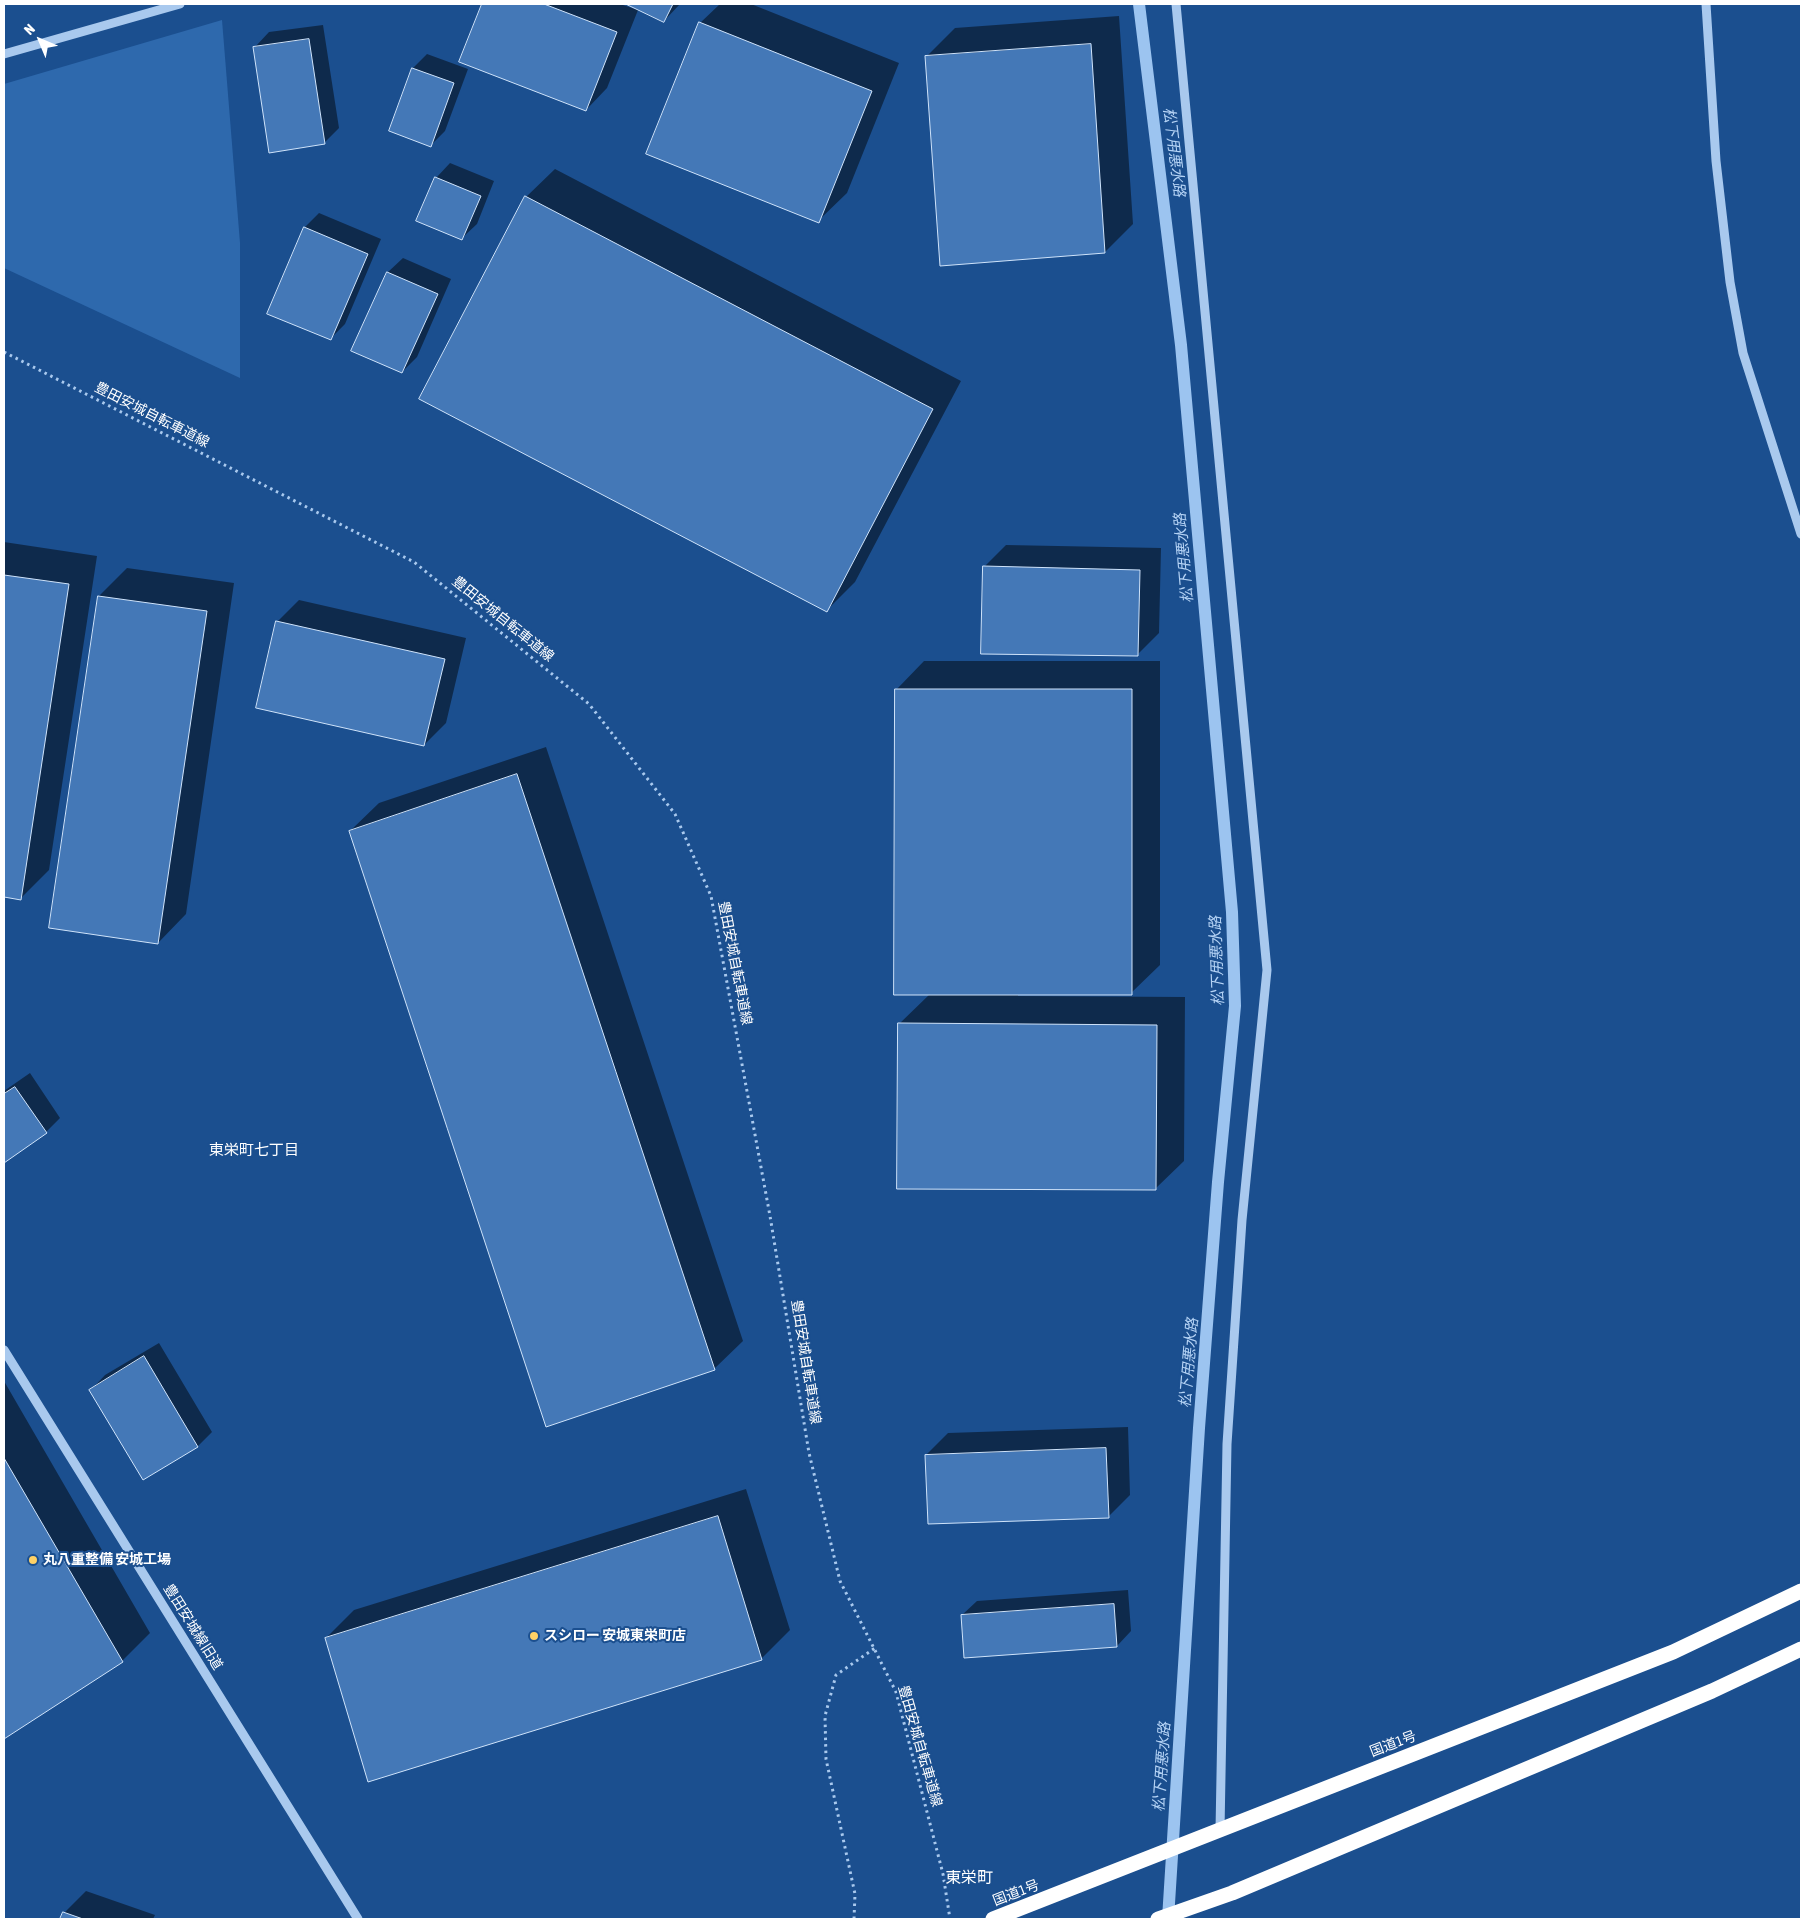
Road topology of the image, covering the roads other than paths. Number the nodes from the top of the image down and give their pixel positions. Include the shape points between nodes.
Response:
1 (180, 4) edge
2 (1176, 4) edge
3 (1706, 4) edge
4 (4, 54) edge
5 (1801, 534) edge
6 (4, 1350) edge
7 (1801, 1592) edge
8 (1801, 1649) edge
9 (1220, 1830) junction
10 (358, 1919) edge
11 (993, 1919) edge
12 (1158, 1919) edge

1 - 4 street
2 - 9 street via 1267,970 1242,1220 1227,1444
3 - 5 street via 1716,161 1730,282 1743,353
6 - 10 street, 豊田安城線旧道
7 - 9 highway, 国道1号 via 1673,1652
8 - 12 highway via 1712,1691 1232,1893
9 - 11 highway, 国道1号

